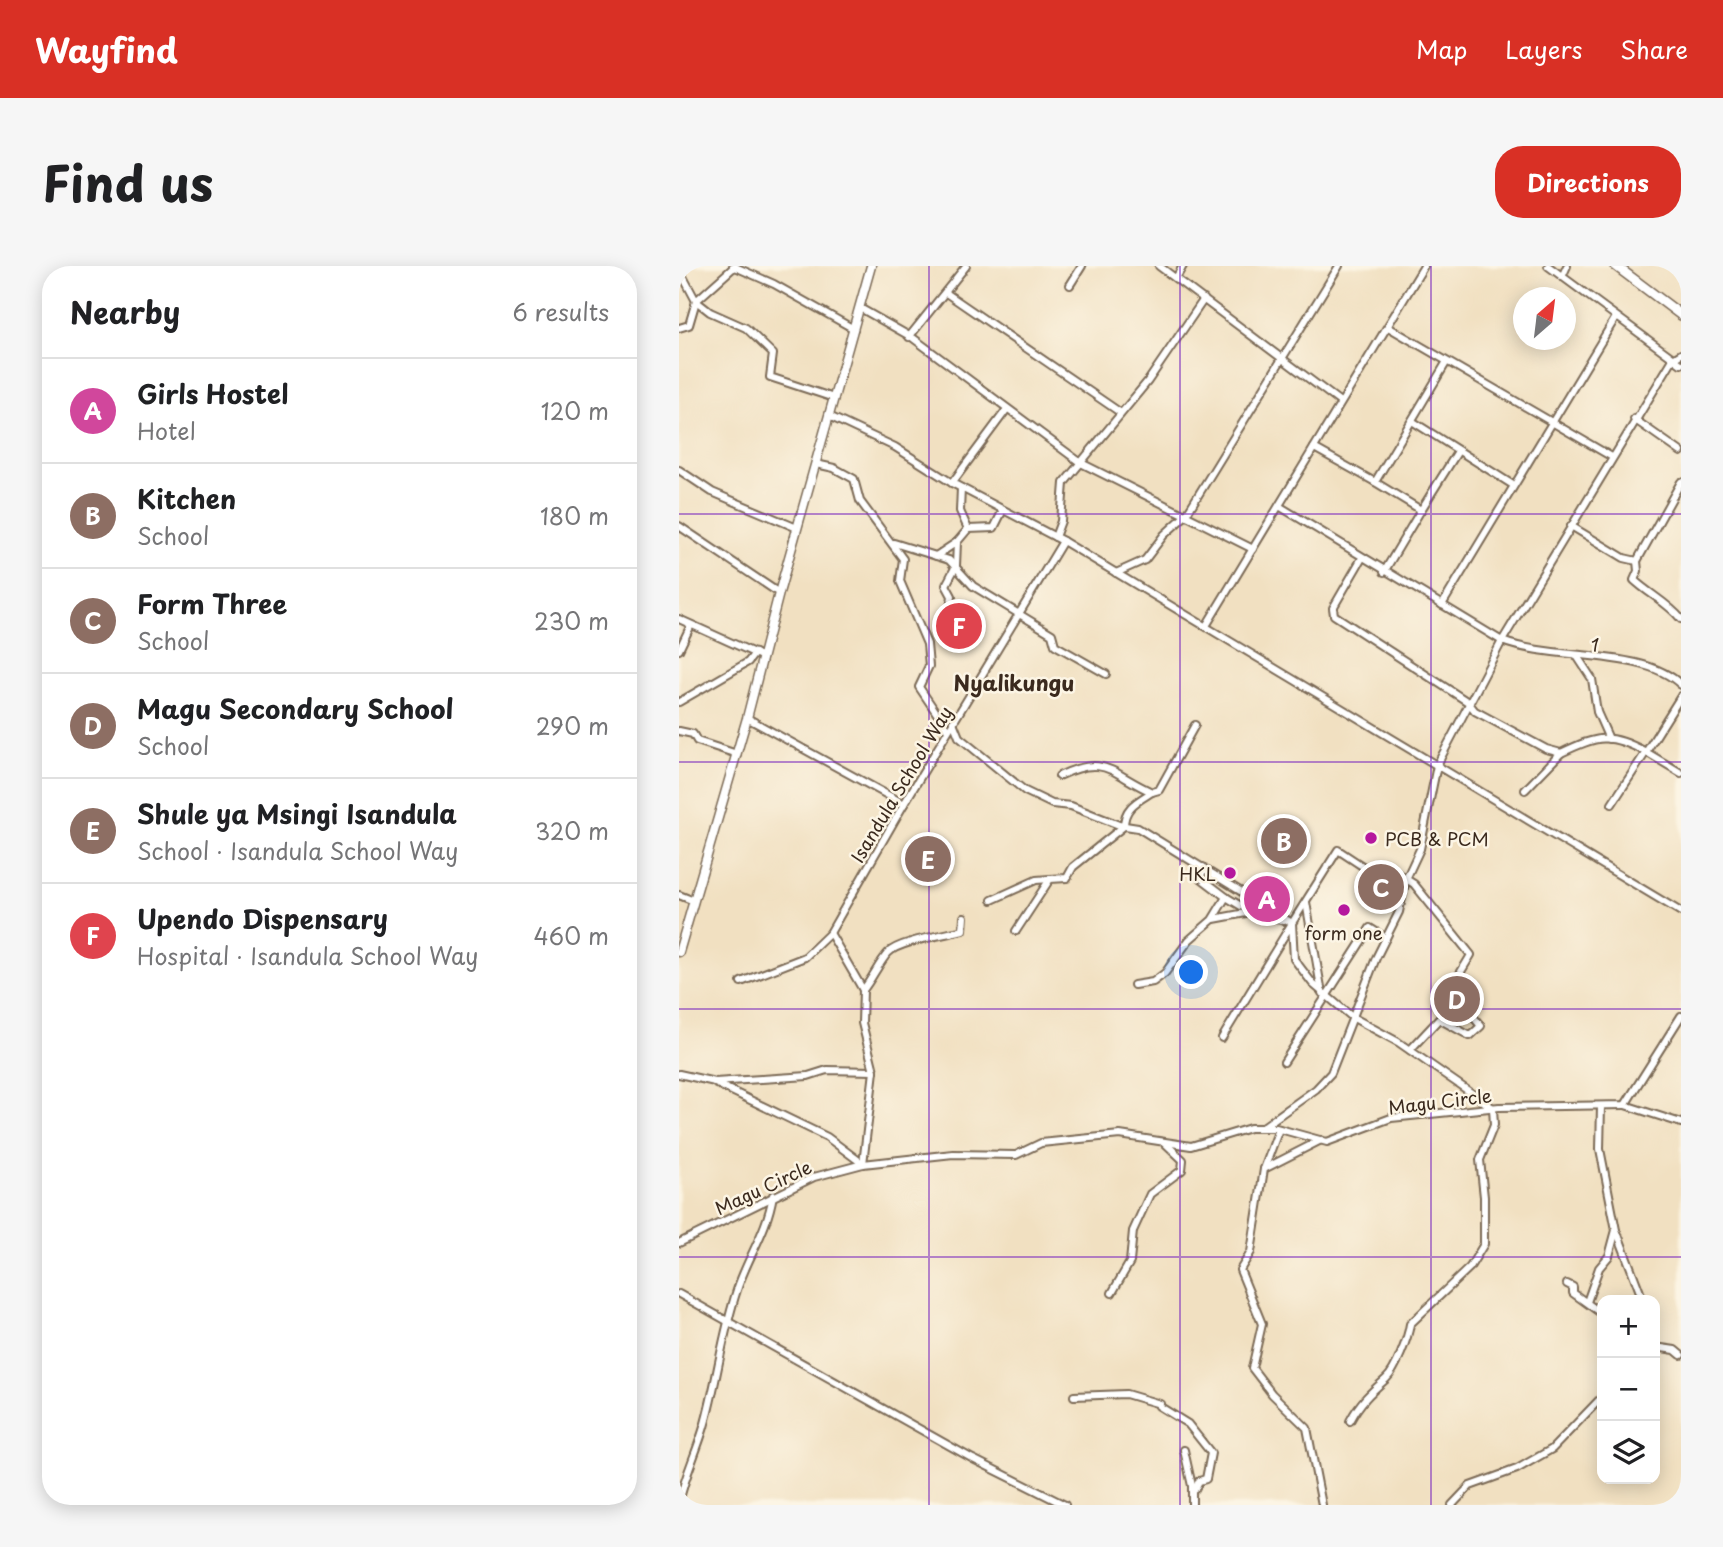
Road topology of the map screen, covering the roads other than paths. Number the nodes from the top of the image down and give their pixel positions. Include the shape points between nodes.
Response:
1 (871, 266) edge
2 (966, 266) edge
3 (1082, 266) edge
4 (1159, 266) edge
5 (1183, 266) edge
6 (1339, 266) edge
7 (1424, 266) edge
8 (1548, 266) edge
9 (1567, 266) edge
10 (1616, 266) edge
11 (734, 267) edge
12 (679, 269) edge
13 (1562, 277) junction
14 (1175, 278) junction
15 (679, 280) edge
16 (688, 285) junction
17 (1070, 285) dead end
18 (946, 293) junction
19 (1204, 299) junction
20 (696, 301) junction
21 (860, 308) junction
22 (1681, 315) edge
23 (1616, 317) junction
24 (1388, 327) junction
25 (679, 328) edge
26 (854, 330) junction
27 (909, 337) junction
28 (1681, 354) edge
29 (1284, 357) junction
30 (1673, 359) junction
31 (1446, 363) junction
32 (1681, 364) edge
33 (834, 398) junction
34 (1340, 402) junction
35 (1007, 409) junction
36 (1121, 413) junction
37 (829, 416) junction
38 (1634, 419) junction
39 (1412, 421) junction
40 (1551, 423) junction
41 (1314, 448) junction
42 (1458, 450) junction
43 (1681, 453) edge
44 (1612, 457) junction
45 (1081, 463) junction
46 (815, 464) junction
47 (679, 470) edge
48 (1374, 482) junction
49 (1681, 482) edge
50 (952, 483) junction
51 (1513, 485) junction
52 (961, 488) junction
53 (1279, 506) junction
54 (1003, 510) junction
55 (1421, 510) junction
56 (1186, 515) junction
57 (679, 526) edge
58 (1571, 526) junction
59 (797, 528) junction
60 (968, 529) junction
61 (1055, 537) junction
62 (1062, 541) junction
63 (892, 542) junction
64 (957, 542) junction
65 (1253, 549) junction
66 (936, 556) junction
67 (1362, 558) junction
68 (1637, 561) junction
69 (956, 566) junction
70 (1384, 572) junction
71 (1117, 573) junction
72 (779, 593) junction
73 (1443, 605) junction
74 (950, 609) dead end
75 (1020, 612) junction
76 (679, 619) edge
77 (1681, 619) edge
78 (691, 625) junction
79 (1206, 625) junction
80 (1502, 641) junction
81 (679, 650) edge
82 (759, 655) junction
83 (1577, 656) junction
84 (1106, 674) dead end
85 (1681, 684) edge
86 (1681, 696) edge
87 (679, 702) edge
88 (1468, 702) junction
89 (747, 718) junction
90 (953, 722) junction
91 (1195, 726) dead end
92 (948, 730) junction
93 (679, 731) edge
94 (1609, 739) junction
95 (1647, 752) junction
96 (1561, 753) junction
97 (737, 754) junction
98 (1437, 765) junction
99 (1681, 773) edge
100 (1059, 776) dead end
101 (1525, 790) dead end
102 (1152, 792) junction
103 (904, 804) junction
104 (1612, 804) dead end
105 (1125, 825) junction
106 (1203, 867) junction
107 (1049, 879) junction
108 (1406, 879) junction
109 (679, 895) edge
110 (1226, 897) junction
111 (992, 900) dead end
112 (694, 901) junction
113 (1305, 902) junction
114 (1251, 912) junction
115 (1681, 912) edge
116 (964, 917) dead end
117 (1212, 920) junction
118 (1292, 923) junction
119 (1016, 931) dead end
120 (830, 933) junction
121 (1386, 938) junction
122 (679, 951) edge
123 (741, 982) dead end
124 (1134, 985) dead end
125 (863, 990) junction
126 (1324, 995) junction
127 (1681, 1016) edge
128 (1352, 1017) junction
129 (1222, 1038) dead end
130 (1410, 1051) junction
131 (1284, 1062) dead end
132 (874, 1071) junction
133 (679, 1074) edge
134 (715, 1082) junction
135 (1625, 1105) junction
136 (1601, 1106) junction
137 (1493, 1108) junction
138 (1681, 1123) edge
139 (1262, 1128) junction
140 (1279, 1129) junction
141 (1321, 1140) junction
142 (1164, 1142) junction
143 (863, 1164) junction
144 (1264, 1169) junction
145 (773, 1195) junction
146 (1616, 1230) junction
147 (679, 1243) edge
148 (1567, 1284) dead end
149 (1112, 1293) dead end
150 (679, 1294) edge
151 (1641, 1295) edge
152 (1587, 1302) junction
153 (1597, 1310) edge
154 (730, 1322) junction
155 (1660, 1348) edge
156 (1679, 1351) edge
157 (1074, 1396) dead end
158 (1597, 1402) edge
159 (1350, 1421) dead end
160 (1184, 1450) dead end
161 (1192, 1486) junction
162 (679, 1503) edge
163 (1065, 1505) edge
164 (1192, 1505) edge
165 (1322, 1505) edge
166 (1452, 1505) edge

1 - 21 main road
2 - 18 street
3 - 17 street
4 - 14 street
5 - 14 street
6 - 29 street
7 - 24 street
8 - 13 street
9 - 13 street
10 - 22 highway
11 - 20 street
11 - 26 street via 774,284
12 - 16 street
13 - 23 street
14 - 19 street
15 - 16 street
16 - 20 street
18 - 27 street
18 - 36 street
19 - 29 street
19 - 36 street
20 - 25 street via 689,325
20 - 33 street via 746,328 773,354 770,377
21 - 26 main road
21 - 27 street
23 - 30 street
23 - 40 street
24 - 31 street
24 - 34 street
26 - 33 main road
27 - 35 street
28 - 30 street
29 - 34 street
29 - 56 street
30 - 32 street
30 - 38 street
31 - 39 street
31 - 40 street
33 - 37 main road
34 - 41 street
35 - 45 street
35 - 50 street
36 - 45 street
37 - 46 main road
37 - 50 street via 895,447
38 - 43 street
38 - 44 street
39 - 42 street
39 - 48 street
40 - 44 street
40 - 51 street
41 - 48 street
41 - 53 street
42 - 51 street
42 - 55 street
44 - 58 street
45 - 56 street
45 - 61 street via 1064,483
46 - 59 main road
46 - 63 street via 853,478 860,501
47 - 59 street via 712,492
48 - 55 street
49 - 68 street
50 - 52 street
51 - 73 street
52 - 54 street
52 - 60 street via 960,511
53 - 65 street
53 - 67 street, 1
54 - 60 street via 994,528
54 - 61 street
55 - 70 street
56 - 65 street
56 - 71 street via 1145,561
57 - 72 street
58 - 68 street
58 - 80 street
59 - 72 main road
60 - 64 street
61 - 62 street
62 - 71 street
62 - 75 street, Isandula School Way
63 - 66 street
63 - 92 street via 903,559 900,581 927,644 929,666 919,687
64 - 66 street
64 - 69 street
65 - 79 street
66 - 69 street
67 - 70 street, 1
67 - 88 street via 1333,608 1334,615
68 - 77 street via 1639,571 1634,580
69 - 74 street via 947,585 952,596
69 - 75 street via 973,586
70 - 73 street, 1
71 - 79 street
72 - 82 main road
73 - 80 street, 1
75 - 84 street via 1052,634 1055,645
75 - 90 street, Isandula School Way
76 - 78 street
78 - 81 street
78 - 82 street
79 - 98 street
80 - 83 street, 1 via 1532,651
80 - 88 street
82 - 87 street
82 - 89 main road
83 - 85 street, 1 via 1652,666
83 - 94 street via 1593,679 1597,712
86 - 95 street
88 - 96 street via 1475,711
88 - 98 street
89 - 97 main road
89 - 103 street
90 - 92 street, Isandula School Way
90 - 105 street via 959,737 1025,792
91 - 102 street via 1164,783
92 - 103 street, Isandula School Way
93 - 97 street
94 - 95 street via 1620,738
94 - 96 street via 1590,740
95 - 99 street
95 - 104 street
96 - 101 street
97 - 112 main road
98 - 108 street via 1420,849
98 - 115 street
100 - 102 street via 1092,764 1108,767
102 - 105 street via 1130,806
103 - 120 street, Isandula School Way
105 - 106 street via 1138,828
105 - 107 street via 1073,867 1067,878
106 - 110 street via 1201,878
106 - 118 street
107 - 111 street via 1035,880
107 - 119 street
108 - 113 street via 1398,874 1391,885 1338,850
108 - 121 street
108 - 130 street via 1471,955 1453,985 1455,995 1481,1026 1470,1036 1439,1019
109 - 112 street
110 - 114 street
110 - 117 street
112 - 122 main road
113 - 118 street
113 - 126 street
114 - 117 street
114 - 118 street
116 - 125 street via 963,930 895,946
117 - 124 street via 1189,940 1165,973 1153,982
118 - 126 street via 1294,959
118 - 129 street
120 - 123 street, Isandula School Way via 805,957
120 - 125 street
121 - 126 street via 1370,928
121 - 128 street
125 - 132 street via 862,1023
126 - 128 street
126 - 131 street
127 - 135 street
128 - 130 street
128 - 139 street via 1331,1073 1317,1090
130 - 137 street
132 - 134 street via 827,1070 808,1076
132 - 143 street
133 - 134 street
134 - 143 street via 827,1136
135 - 136 street, Magu Circle
135 - 138 street
136 - 137 street, Magu Circle
136 - 146 street via 1600,1149
137 - 141 street, Magu Circle via 1391,1118 1327,1142
137 - 159 street via 1494,1125 1480,1160 1484,1244 1470,1267 1410,1324 1408,1342 1388,1377 1360,1401
139 - 140 street, Magu Circle
139 - 142 street, Magu Circle via 1191,1146
140 - 141 street, Magu Circle
140 - 144 street
141 - 144 street
142 - 143 street, Magu Circle via 1120,1135 1041,1143 1016,1155 953,1154
142 - 149 street via 1183,1160 1182,1170 1150,1194 1133,1231 1130,1262
143 - 145 street, Magu Circle via 814,1177
144 - 165 street via 1251,1252 1240,1270 1262,1324 1252,1368 1307,1428
145 - 147 street, Magu Circle
145 - 154 street via 767,1226 750,1255
146 - 151 street
146 - 152 street
148 - 152 street
150 - 154 street
152 - 153 street
154 - 162 street
154 - 163 street via 976,1461
155 - 156 street
157 - 161 street via 1126,1394 1159,1405 1188,1424 1211,1453 1206,1479 1195,1489
158 - 166 street via 1552,1449 1517,1469 1470,1486
160 - 161 street
161 - 164 street

